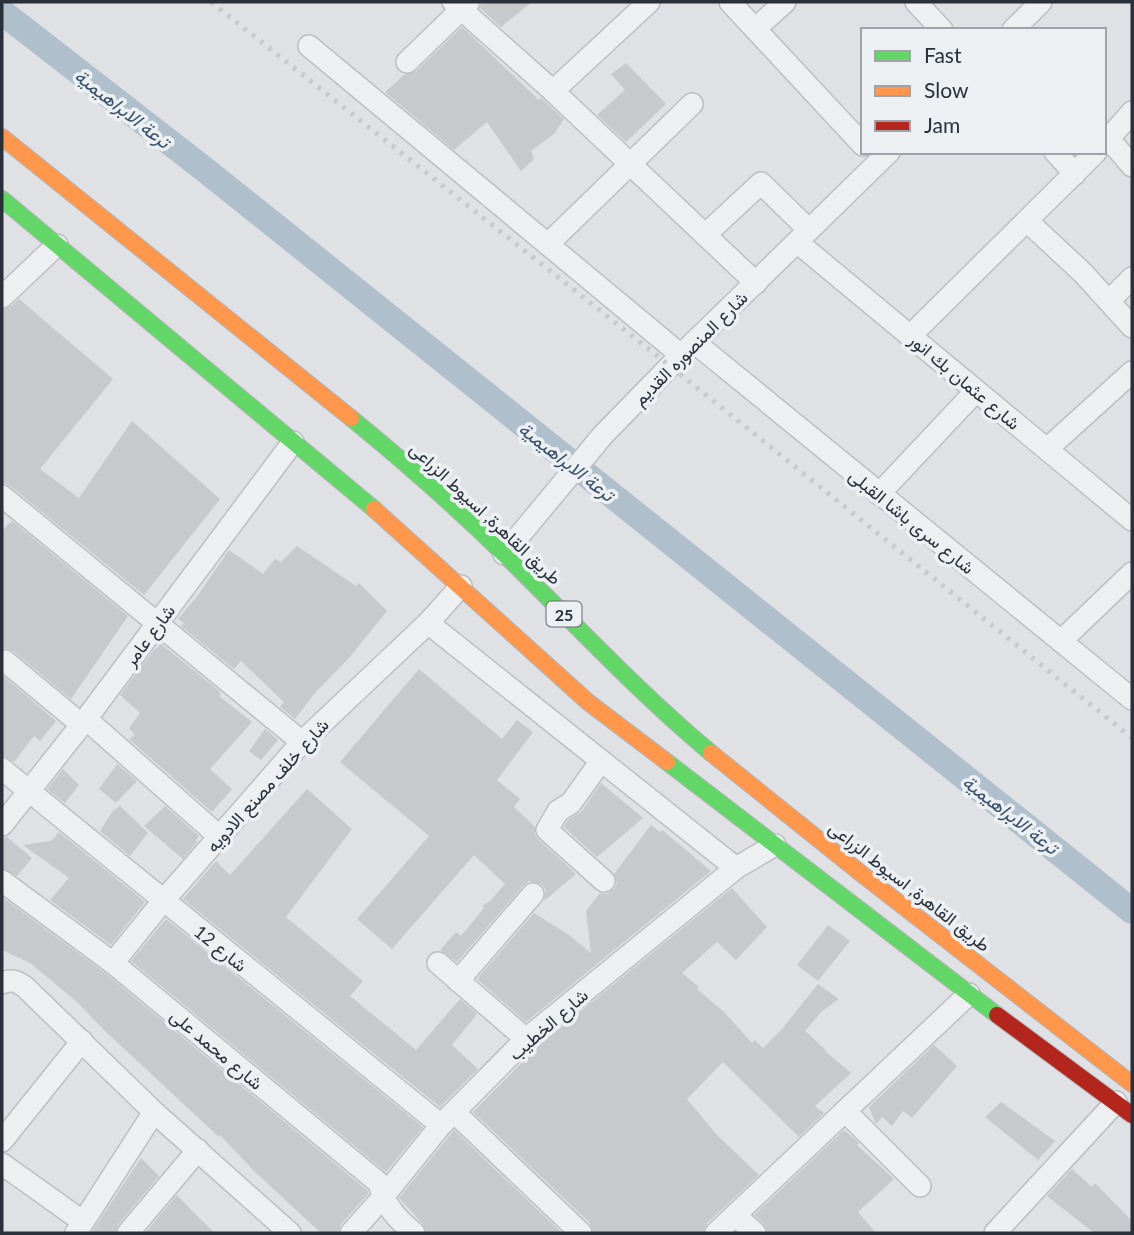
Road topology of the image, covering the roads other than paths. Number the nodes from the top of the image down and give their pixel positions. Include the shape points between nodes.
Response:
1 (649, 2) edge
2 (730, 2) edge
3 (785, 2) edge
4 (916, 2) edge
5 (1041, 2) edge
6 (461, 4) edge
7 (940, 28) edge
8 (1015, 28) edge
9 (755, 29) junction
10 (309, 46) dead end
11 (407, 62) dead end
12 (553, 91) junction
13 (692, 104) dead end
14 (1132, 112) edge
15 (2, 137) edge
16 (1106, 142) edge
17 (861, 143) edge
18 (1106, 147) edge
19 (1057, 154) edge
20 (1094, 154) edge
21 (879, 156) edge
22 (631, 164) junction
23 (1132, 166) edge
24 (1075, 174) junction
25 (2, 199) edge
26 (1027, 221) junction
27 (705, 235) junction
28 (803, 236) junction
29 (548, 244) junction
30 (57, 245) junction
31 (1132, 278) edge
32 (755, 283) junction
33 (2, 297) edge
34 (1109, 301) junction
35 (1132, 327) edge
36 (910, 336) junction
37 (687, 349) junction
38 (1132, 372) edge
39 (976, 391) junction
40 (293, 442) junction
41 (1047, 449) junction
42 (878, 494) junction
43 (5, 504) edge
44 (1132, 520) edge
45 (504, 554) junction
46 (1132, 573) edge
47 (461, 586) junction
48 (158, 623) junction
49 (428, 623) junction
50 (1061, 641) junction
51 (5, 661) dead end
52 (1132, 699) edge
53 (84, 722) junction
54 (302, 742) junction
55 (672, 746) dead end
56 (601, 761) junction
57 (2, 769) edge
58 (695, 785) junction
59 (29, 791) junction
60 (2, 825) edge
61 (220, 837) junction
62 (775, 845) junction
63 (736, 868) junction
64 (2, 881) edge
65 (604, 881) dead end
66 (533, 894) dead end
67 (163, 901) junction
68 (113, 963) junction
69 (438, 963) dead end
70 (458, 981) junction
71 (2, 983) edge
72 (969, 994) junction
73 (526, 1039) junction
74 (82, 1041) junction
75 (1132, 1084) edge
76 (1124, 1109) edge
77 (845, 1111) junction
78 (154, 1112) junction
79 (448, 1118) junction
80 (2, 1141) edge
81 (198, 1150) junction
82 (2, 1164) edge
83 (920, 1186) dead end
84 (383, 1197) junction
85 (735, 1215) junction
86 (86, 1228) edge
87 (128, 1233) edge
88 (290, 1233) edge
89 (351, 1233) edge
90 (414, 1233) edge
91 (581, 1233) edge
92 (716, 1233) edge
93 (755, 1233) edge
94 (995, 1233) edge

1 - 12 street
2 - 9 street
3 - 9 street
4 - 7 street
5 - 8 street
6 - 11 street
6 - 12 street
9 - 17 street
10 - 29 street, شارع سرى باشا القبلى
12 - 22 street
13 - 22 street
14 - 16 street
15 - 45 highway, طريق القاهرة, اسيوط الزراعى / 25 via 398,456
18 - 23 street
19 - 24 street
20 - 24 street
21 - 28 street, شارع المنصوره القديم
22 - 27 street
22 - 29 street
24 - 26 street
25 - 30 highway
26 - 34 street
26 - 36 street
27 - 28 street, شارع عثمان بك انور via 761,183
27 - 32 street
28 - 32 street, شارع المنصوره القديم
28 - 36 street, شارع عثمان بك انور
29 - 37 street, شارع سرى باشا القبلى
30 - 33 street
30 - 40 highway
31 - 34 street
32 - 37 street, شارع المنصوره القديم
34 - 35 street
36 - 39 street, شارع عثمان بك انور
37 - 42 street, شارع سرى باشا القبلى
37 - 45 street, شارع المنصوره القديم via 576,465
38 - 41 street
39 - 41 street, شارع عثمان بك انور
39 - 42 street
40 - 47 highway
40 - 48 street, شارع عامر
41 - 44 street, شارع عثمان بك انور
42 - 50 street, شارع سرى باشا القبلى
43 - 48 street
45 - 75 highway, طريق القاهرة, اسيوط الزراعى / 25 via 709,750
46 - 50 street
47 - 49 street, شارع خلف مصنع الادويه
47 - 58 highway via 588,702
48 - 53 street, شارع عامر
48 - 54 street
49 - 54 street, شارع خلف مصنع الادويه
49 - 56 street
50 - 52 street, شارع سرى باشا القبلى
51 - 53 street
53 - 59 street, شارع عامر
53 - 61 street
54 - 61 street, شارع خلف مصنع الادويه
55 - 58 highway
56 - 63 street
56 - 65 street via 547,830
57 - 59 street, شارع 12
58 - 62 highway
59 - 60 street, شارع عامر
59 - 67 street, شارع 12
61 - 67 street, شارع خلف مصنع الادويه
62 - 63 street, شارع الخطيب
62 - 72 highway
63 - 73 street, شارع الخطيب
64 - 68 street, شارع محمد على
66 - 70 street
67 - 68 street, شارع خلف مصنع الادويه
67 - 79 street, شارع 12
68 - 84 street, شارع محمد على via 379,1183
69 - 70 street
70 - 73 street
71 - 74 street via 18,981
72 - 76 highway
72 - 77 street
73 - 79 street, شارع الخطيب
74 - 78 street
74 - 80 street
76 - 94 street
77 - 83 street
77 - 85 street
78 - 81 street
78 - 86 street
79 - 84 street, شارع الخطيب
79 - 91 street, شارع 12
81 - 87 street
81 - 88 street
82 - 86 street
84 - 89 street, شارع الخطيب
84 - 90 street, شارع محمد على via 391,1213
85 - 92 street
85 - 93 street

